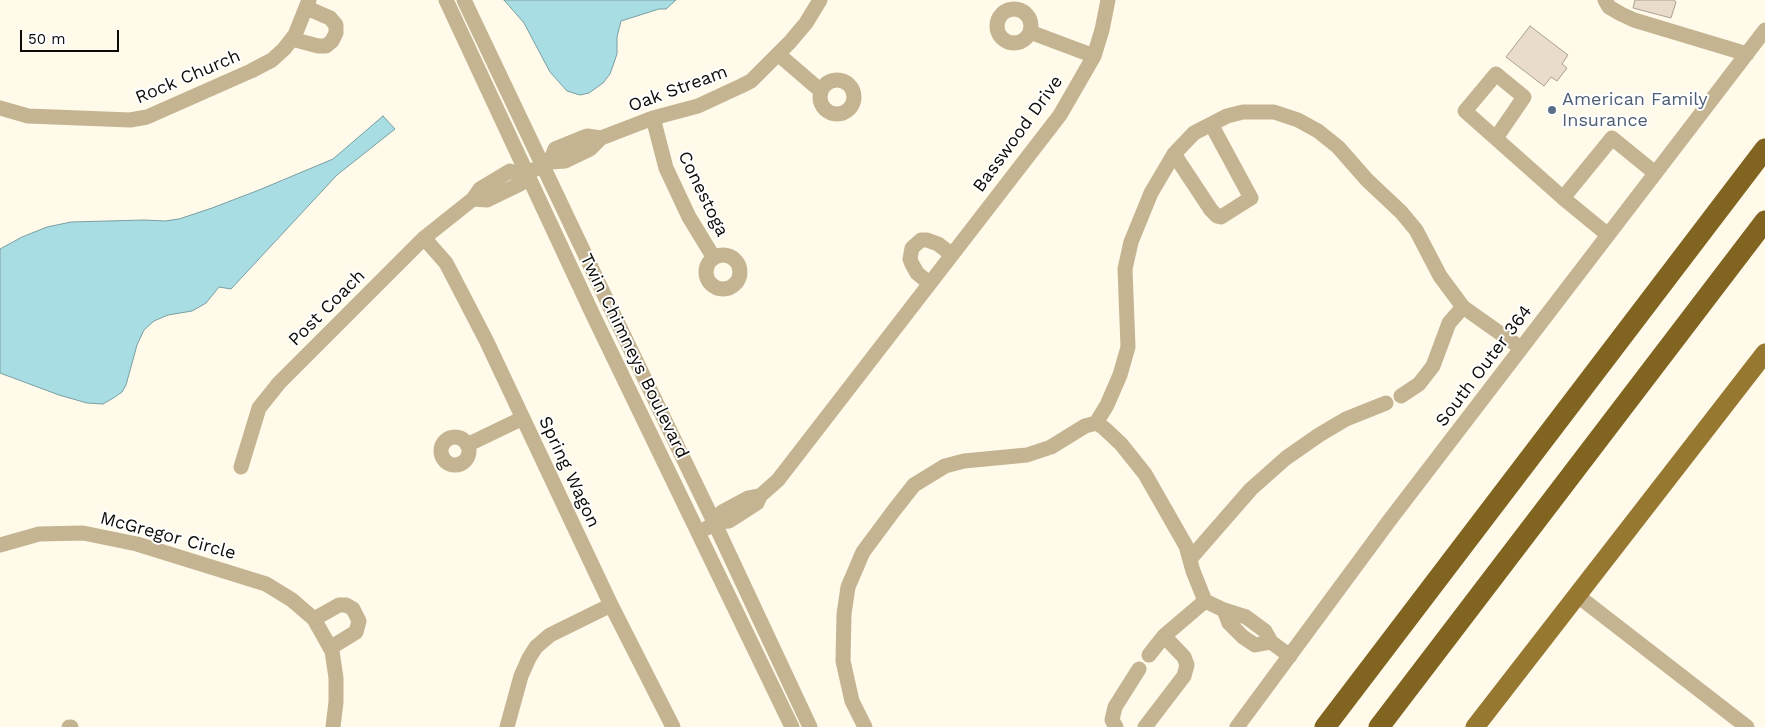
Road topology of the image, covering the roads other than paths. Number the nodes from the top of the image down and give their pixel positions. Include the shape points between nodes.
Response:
1 (446, 0) edge
2 (464, 0) edge
3 (820, 0) edge
4 (1108, 0) edge
5 (1605, 0) edge
6 (308, 4) edge
7 (1765, 30) edge
8 (1030, 32) dead end
9 (292, 39) junction
10 (778, 54) junction
11 (1747, 54) junction
12 (1094, 56) junction
13 (822, 91) dead end
14 (0, 108) edge
15 (653, 118) junction
16 (1211, 124) junction
17 (1496, 138) dead end
18 (1765, 149) edge
19 (1174, 154) junction
20 (546, 164) junction
21 (1656, 173) junction
22 (523, 174) junction
23 (1563, 198) junction
24 (1765, 221) edge
25 (1608, 235) junction
26 (424, 238) junction
27 (951, 254) junction
28 (714, 258) dead end
29 (929, 283) junction
30 (1463, 307) junction
31 (1521, 348) junction
32 (1765, 353) edge
33 (1401, 396) dead end
34 (1386, 403) dead end
35 (523, 418) junction
36 (1096, 423) junction
37 (467, 445) dead end
38 (241, 467) dead end
39 (717, 523) junction
40 (699, 532) junction
41 (0, 545) edge
42 (1190, 559) junction
43 (1578, 596) junction
44 (1205, 601) junction
45 (611, 605) junction
46 (314, 619) junction
47 (1164, 636) junction
48 (330, 648) junction
49 (1149, 655) dead end
50 (1290, 656) junction
51 (1138, 670) dead end
52 (333, 727) edge
53 (507, 727) edge
54 (673, 727) edge
55 (792, 727) edge
56 (810, 727) edge
57 (865, 727) edge
58 (1116, 727) edge
59 (1145, 727) edge
60 (1237, 727) edge
61 (1325, 727) edge
62 (1379, 727) edge
63 (1475, 727) edge
64 (1747, 727) edge

1 - 22 street, Twin Chimneys Boulevard
2 - 20 street, Twin Chimneys Boulevard
3 - 10 street, Oak Stream via 806,23
4 - 12 street, Basswood Drive
5 - 11 street via 1609,6 1634,20
6 - 9 street, Rock Church
6 - 9 street, Rock Church via 330,18 336,25 336,33 326,46
7 - 11 street, South Outer 364
8 - 12 street
9 - 14 street, Rock Church via 272,60 147,117 130,120 28,116
10 - 13 street
10 - 15 street, Oak Stream via 742,86 698,106
11 - 21 street, South Outer 364
12 - 27 street, Basswood Drive via 1060,114
15 - 20 street, Oak Stream via 601,138 587,136 555,149
15 - 28 street, Conestoga via 666,168 689,217
16 - 19 street via 1194,133
16 - 19 street via 1251,198 1221,217 1217,216
16 - 30 street via 1243,112 1274,112 1318,131 1402,212 1416,230 1440,276
17 - 23 street
18 - 61 highway
19 - 36 street via 1151,193 1131,242 1125,269 1128,347 1120,375
20 - 22 street, Oak Stream
20 - 39 street, Twin Chimneys Boulevard
21 - 23 street via 1612,138
21 - 25 street, South Outer 364
22 - 26 street, Post Coach via 520,184 488,200 473,199
22 - 40 street, Twin Chimneys Boulevard
23 - 25 street
24 - 62 highway
25 - 31 street, South Outer 364
26 - 35 street, Spring Wagon via 446,263
26 - 38 street, Post Coach via 259,408
27 - 29 street, Basswood Drive
27 - 29 street via 927,240 921,240 912,248 912,264
29 - 39 street, Basswood Drive via 778,480 760,496 758,504 729,521
30 - 31 street
30 - 33 street via 1449,324 1433,366 1420,384
31 - 50 street, South Outer 364
32 - 43 main road
34 - 42 street via 1346,419 1286,458 1251,489
35 - 37 street
35 - 45 street, Spring Wagon
36 - 42 street via 1121,444 1145,474 1186,546
36 - 57 street via 1085,426 1051,447 1027,455 945,466 914,485 895,508 863,552 848,587 844,614 843,661 852,701
39 - 40 street, Basswood Drive
39 - 56 street, Twin Chimneys Boulevard
40 - 55 street, Twin Chimneys Boulevard
41 - 46 street, McGregor Circle via 39,534 83,532 137,544 266,584
42 - 44 street
43 - 63 main road
43 - 64 street
44 - 47 street
44 - 50 street via 1224,610 1229,623 1255,646 1271,642
45 - 53 street via 550,635 536,647 521,676
45 - 54 street, Spring Wagon
46 - 48 street, McGregor Circle
46 - 48 street via 339,605 353,609 359,621 356,632
47 - 49 street
47 - 59 street via 1184,657 1187,666 1184,676
48 - 52 street, McGregor Circle via 336,686
50 - 60 street, South Outer 364
51 - 58 street via 1115,707 1112,720

